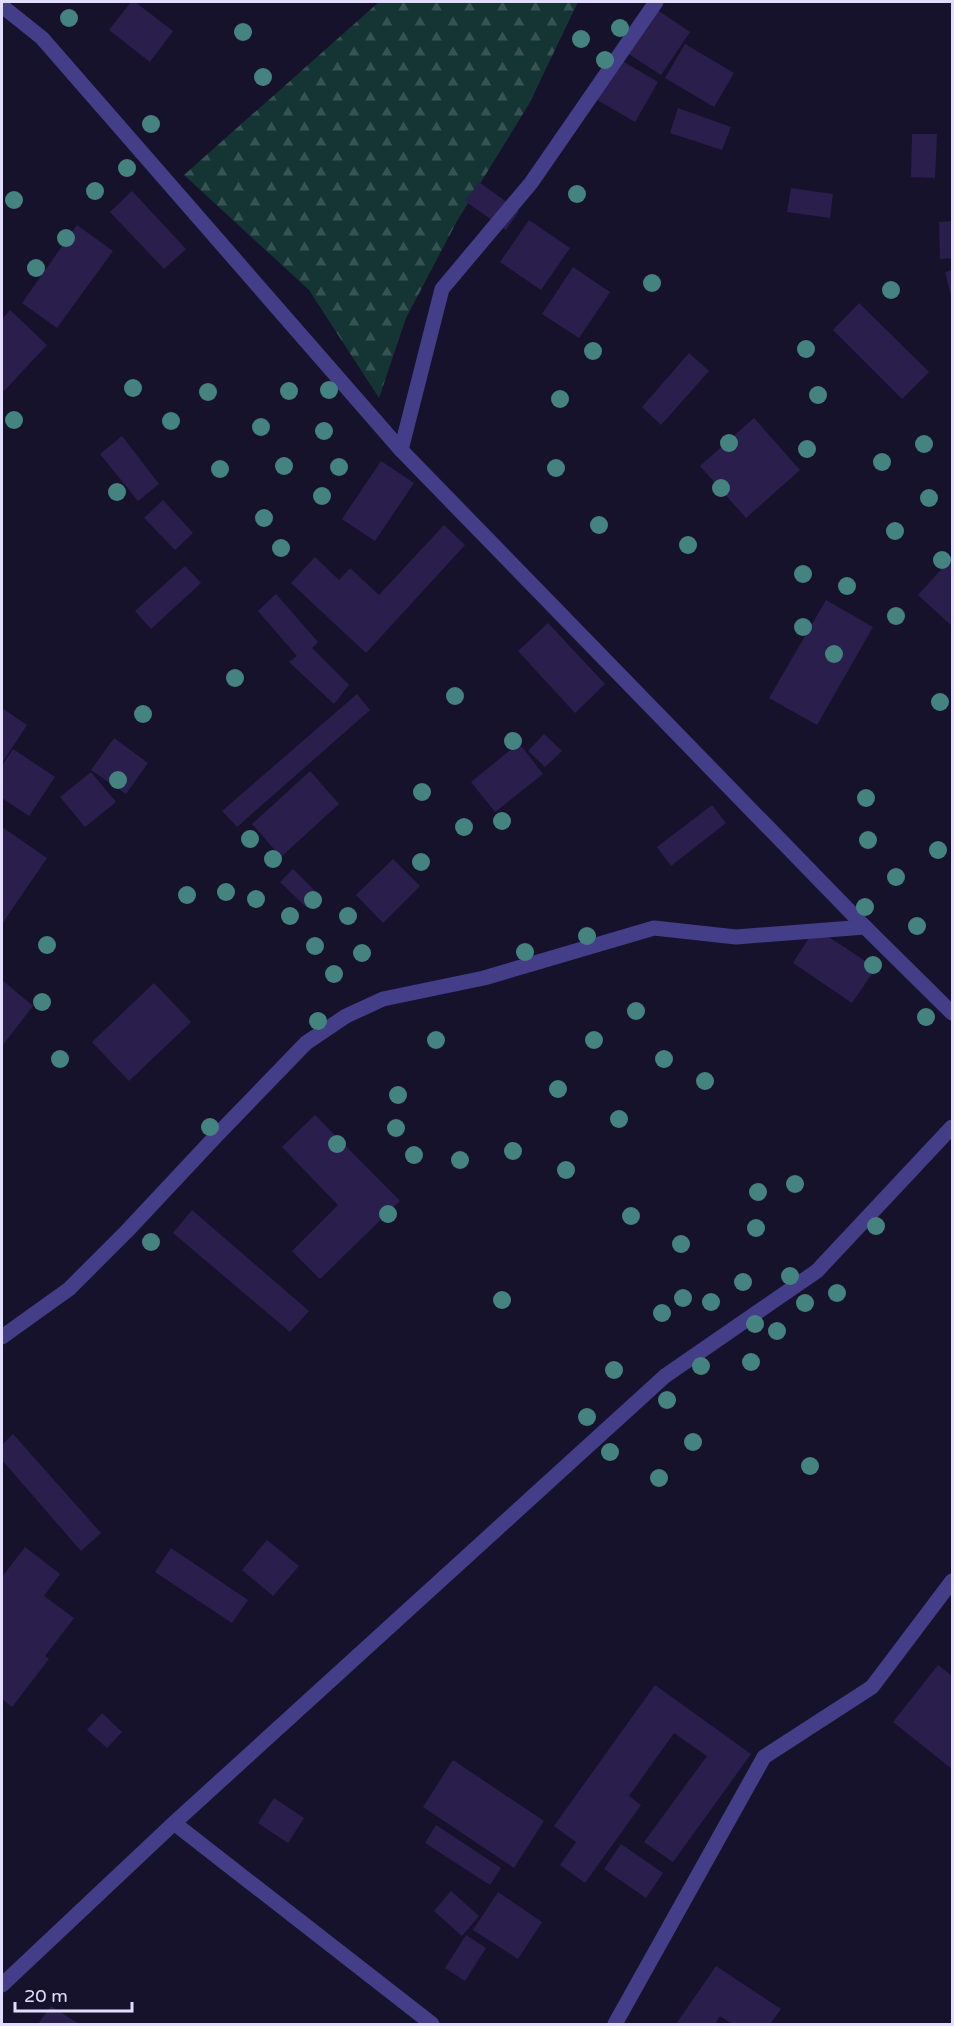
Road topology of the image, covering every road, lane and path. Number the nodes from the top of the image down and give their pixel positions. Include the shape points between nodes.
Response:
1 (656, 2) edge
2 (2, 6) edge
3 (401, 450) junction
4 (865, 927) junction
5 (952, 1013) edge
6 (952, 1127) edge
7 (2, 1337) edge
8 (952, 1581) edge
9 (174, 1823) junction
10 (2, 1985) edge
11 (432, 2025) edge
12 (615, 2025) edge

1 - 3 street via 531,183 442,290
2 - 3 street via 42,38
3 - 4 street
4 - 5 street
4 - 7 street via 736,937 654,928 484,978 383,999 346,1016 306,1043 69,1289
6 - 9 street via 817,1271 665,1376
8 - 12 street via 872,1687 764,1757
9 - 10 street
9 - 11 street

